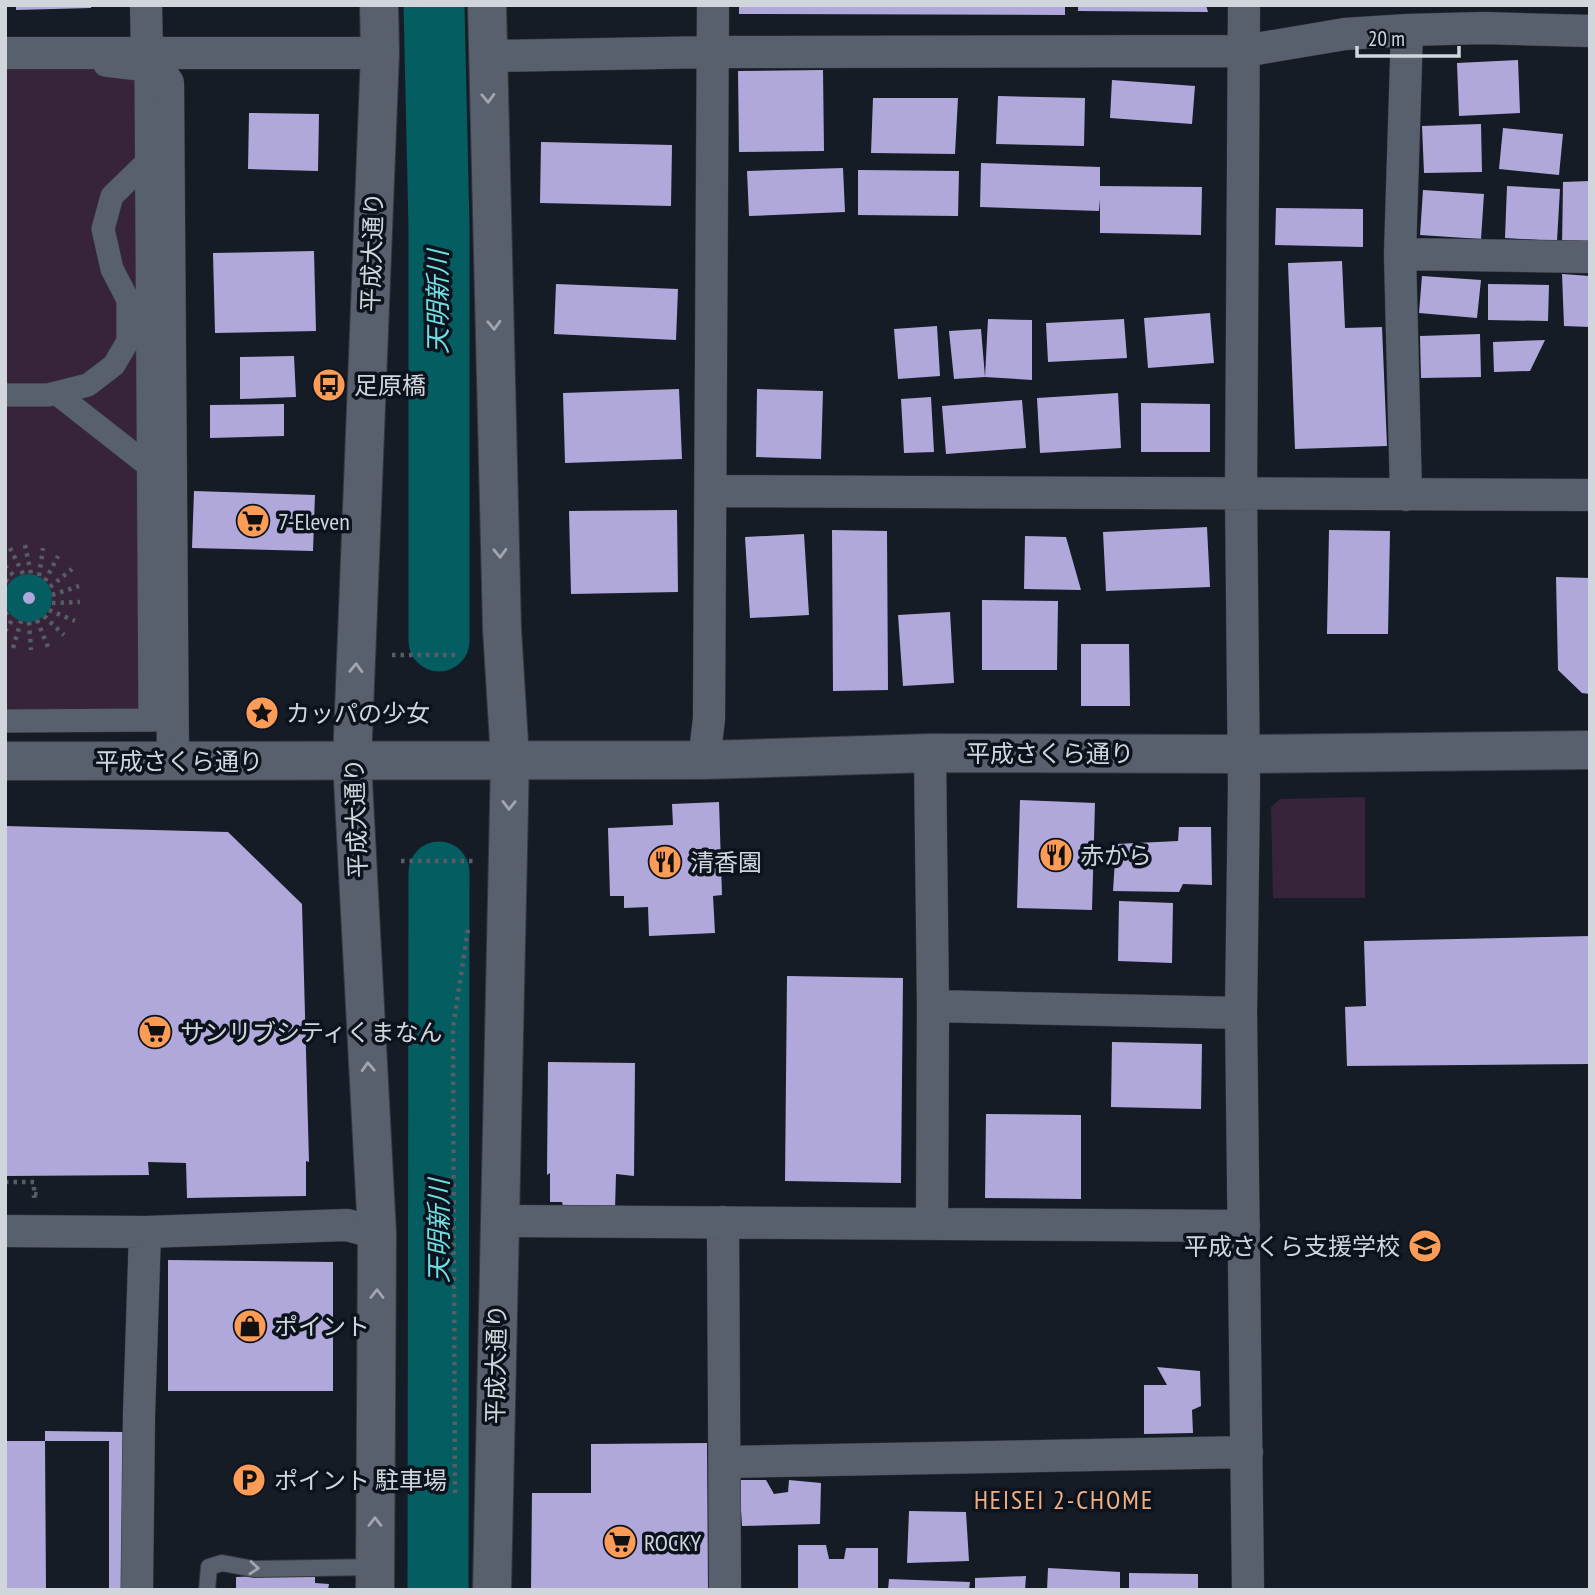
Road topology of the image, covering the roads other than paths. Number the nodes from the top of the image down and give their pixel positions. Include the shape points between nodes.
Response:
1 (146, 5) edge
2 (379, 5) edge
3 (487, 5) edge
4 (713, 5) edge
5 (1244, 5) edge
6 (1407, 30) junction
7 (1590, 31) edge
8 (1244, 51) junction
9 (713, 52) junction
10 (5, 53) edge
11 (147, 53) junction
12 (380, 53) junction
13 (487, 56) junction
14 (105, 65) dead end
15 (147, 162) junction
16 (1400, 254) junction
17 (1590, 257) edge
18 (56, 393) junction
19 (5, 395) edge
20 (149, 466) junction
21 (712, 491) junction
22 (1241, 493) junction
23 (1406, 495) junction
24 (1590, 495) edge
25 (5, 721) edge
26 (1590, 750) edge
27 (930, 753) junction
28 (1244, 754) junction
29 (510, 759) junction
30 (704, 760) junction
31 (5, 761) edge
32 (173, 761) junction
33 (352, 761) junction
34 (933, 1006) junction
35 (1241, 1013) junction
36 (498, 1221) junction
37 (723, 1222) junction
38 (932, 1223) junction
39 (1244, 1226) junction
40 (5, 1231) edge
41 (145, 1232) junction
42 (377, 1233) junction
43 (1247, 1452) junction
44 (725, 1462) junction
45 (375, 1578) edge
46 (137, 1590) edge
47 (207, 1590) edge
48 (492, 1590) edge
49 (725, 1590) edge
50 (1248, 1590) edge

1 - 11 street
2 - 12 street, 平成大通り
3 - 13 street, 平成大通り
4 - 9 street
5 - 8 street
6 - 7 street
6 - 8 street via 1345,34
6 - 16 street
8 - 9 street
8 - 22 street
9 - 13 street
9 - 21 street
10 - 11 street
11 - 12 street
11 - 32 street via 168,83
33 -> 12 street, 平成大通り
13 -> 29 street, 平成大通り via 502,629
14 - 15 street via 146,70
15 - 18 street via 112,196 103,229 112,270 128,300 128,341 114,365 88,385
15 - 20 street
16 - 17 street
16 - 23 street
18 - 19 street
18 - 20 street
20 - 25 street via 154,720
21 - 22 street
21 - 30 street via 709,719
22 - 23 street
22 - 28 street
23 - 24 street
26 - 28 street, 平成さくら通り
27 - 28 street, 平成さくら通り
27 - 30 street, 平成さくら通り
27 - 34 street
28 - 35 street
29 - 30 street, 平成さくら通り
29 - 33 street
29 -> 36 street, 平成大通り
31 - 32 street, 平成さくら通り
32 - 33 street, 平成さくら通り
42 -> 33 street, 平成大通り
34 - 35 street
34 - 38 street
35 - 39 street
36 - 37 street
36 - 48 street, 平成大通り
37 - 38 street
37 - 44 street
38 - 39 street
39 - 43 street
40 - 41 street
41 - 42 street via 347,1225
41 - 46 street
45 -> 42 street, 平成大通り
43 - 44 street
43 - 50 street
44 - 49 street
47 -> 45 lane via 209,1567 222,1563

